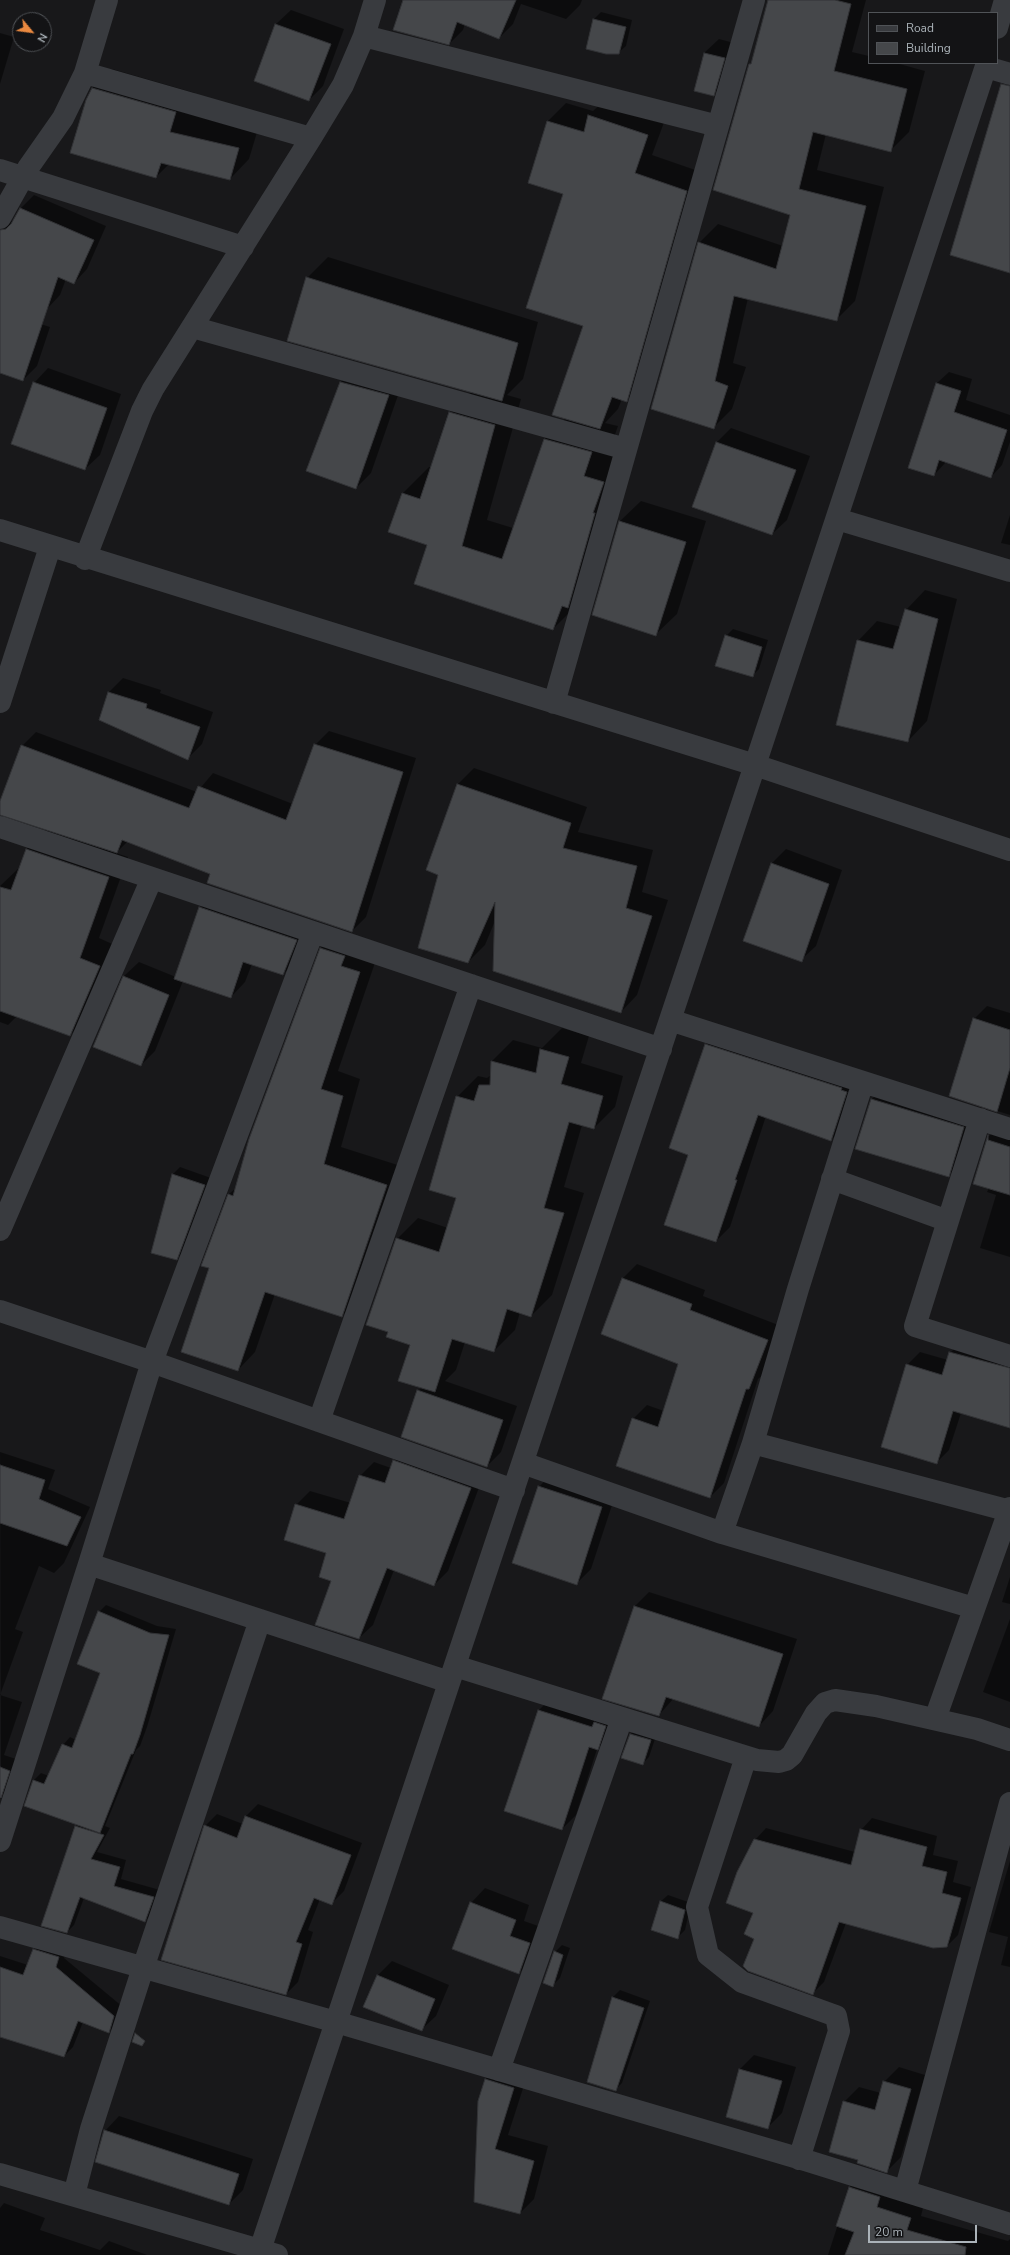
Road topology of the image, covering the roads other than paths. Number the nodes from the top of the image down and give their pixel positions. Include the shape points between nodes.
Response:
1 (107, 0) edge
2 (375, 0) edge
3 (754, 0) edge
4 (1002, 1) edge
5 (998, 23) edge
6 (364, 36) junction
7 (986, 65) edge
8 (85, 73) junction
9 (1010, 74) edge
10 (718, 126) junction
11 (312, 138) junction
12 (0, 170) edge
13 (23, 178) junction
14 (0, 218) edge
15 (243, 247) junction
16 (192, 328) junction
17 (626, 450) junction
18 (837, 519) junction
19 (0, 530) edge
20 (50, 547) junction
21 (85, 559) junction
22 (1010, 571) edge
23 (0, 702) edge
24 (554, 703) junction
25 (756, 765) junction
26 (0, 827) edge
27 (1010, 850) edge
28 (152, 878) junction
29 (313, 932) junction
30 (471, 985) junction
31 (670, 1020) junction
32 (661, 1049) junction
33 (863, 1082) junction
34 (980, 1119) junction
35 (1010, 1129) edge
36 (832, 1179) junction
37 (948, 1221) junction
38 (0, 1230) edge
39 (0, 1311) edge
40 (1010, 1356) edge
41 (152, 1362) junction
42 (319, 1421) junction
43 (753, 1442) junction
44 (523, 1463) junction
45 (514, 1490) junction
46 (1010, 1510) edge
47 (722, 1533) junction
48 (89, 1564) junction
49 (974, 1608) junction
50 (260, 1620) junction
51 (452, 1674) junction
52 (622, 1718) junction
53 (935, 1719) junction
54 (1010, 1740) edge
55 (746, 1757) junction
56 (1010, 1803) edge
57 (0, 1841) edge
58 (0, 1927) edge
59 (143, 1968) junction
60 (336, 2022) junction
61 (499, 2070) junction
62 (799, 2159) junction
63 (0, 2174) edge
64 (905, 2191) junction
65 (74, 2195) junction
66 (1010, 2224) edge
67 (232, 2249) edge
68 (268, 2252) edge

1 - 8 street
2 - 6 street
3 - 10 street
4 - 5 street
6 - 10 street
6 - 11 street via 343,85
7 - 9 street
7 - 18 street
8 - 11 street
8 - 13 street via 63,118
10 - 17 street
11 - 15 street
12 - 13 street
13 - 14 street
13 - 15 street
15 - 16 street
16 - 17 street
16 - 21 street via 164,370 142,411
17 - 24 street
18 - 22 street
18 - 25 street
19 - 20 street
20 - 21 street
20 - 23 street
21 - 24 street
24 - 25 street
25 - 27 street
25 - 31 street
26 - 28 street
28 - 29 street
28 - 38 street
29 - 30 street
29 - 41 street
30 - 32 street
30 - 42 street
31 - 32 street
31 - 33 street
32 - 44 street
33 - 34 street
33 - 36 street
34 - 35 street
34 - 37 street
36 - 37 street
36 - 43 street
37 - 40 street via 915,1326
39 - 41 street
41 - 42 street
41 - 48 street
42 - 45 street
43 - 46 street
43 - 47 street
44 - 45 street
44 - 47 street
45 - 51 street
46 - 49 street
47 - 49 street
48 - 50 street
48 - 57 street
49 - 53 street
50 - 51 street
50 - 59 street
51 - 52 street
51 - 60 street
52 - 55 street
52 - 61 street
53 - 54 street
53 - 55 street via 836,1700 825,1703 816,1713 792,1755 786,1760 769,1762
55 - 62 street via 697,1907 708,1955 742,1982 836,2016 839,2031
56 - 64 street
58 - 59 street
59 - 60 street
59 - 65 street via 91,2129
60 - 61 street
60 - 68 street
61 - 62 street
62 - 64 street
63 - 65 street
64 - 66 street
65 - 67 street
67 - 68 street

